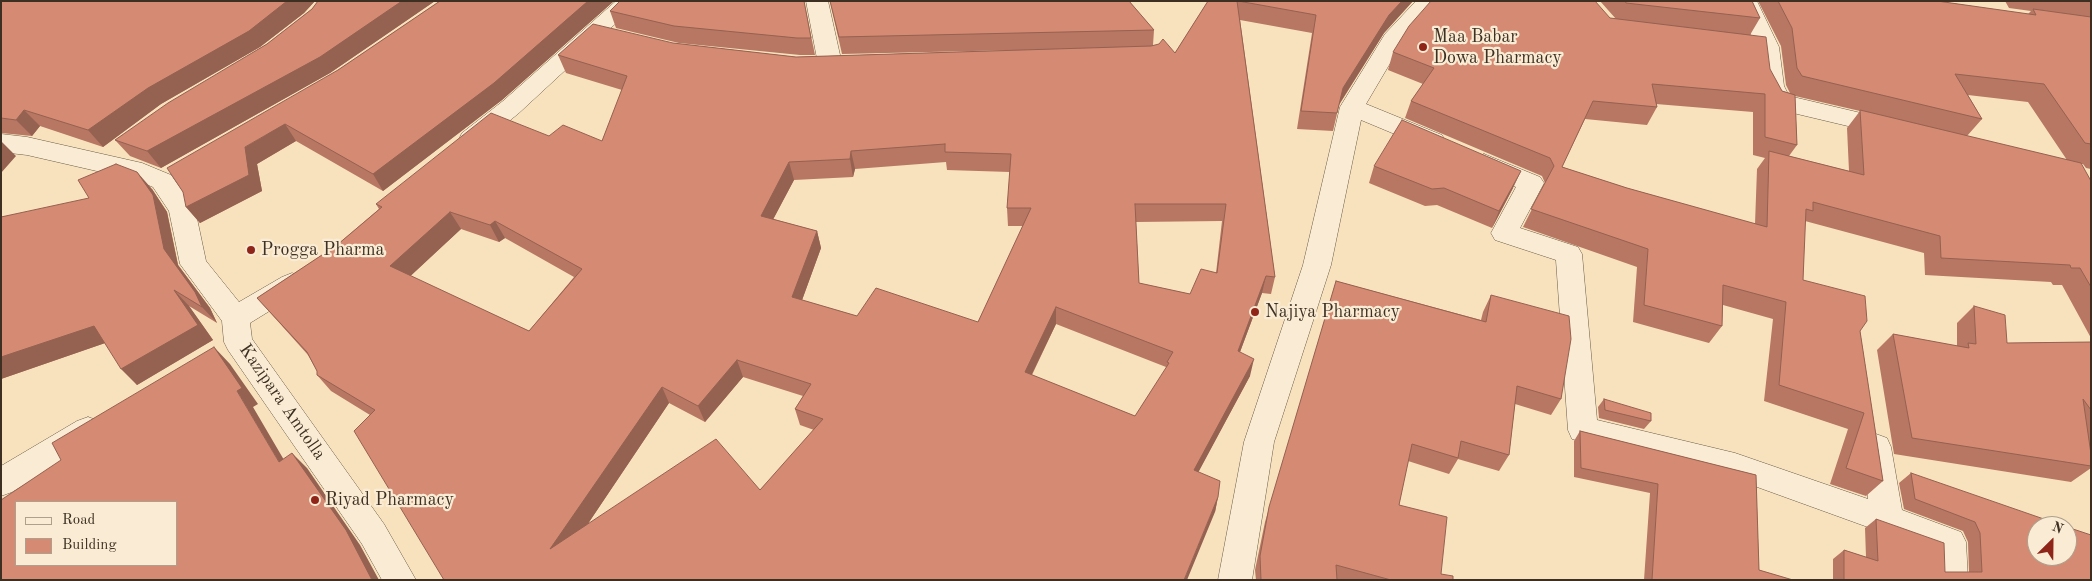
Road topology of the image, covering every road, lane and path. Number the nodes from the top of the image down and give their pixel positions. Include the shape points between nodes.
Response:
1 (629, 1) edge
2 (816, 1) edge
3 (1428, 1) edge
4 (1746, 1) edge
5 (596, 32) junction
6 (624, 39) edge
7 (830, 64) edge
8 (1352, 107) junction
9 (1912, 134) edge
10 (1, 143) edge
11 (123, 146) edge
12 (450, 155) edge
13 (100, 163) junction
14 (316, 270) edge
15 (237, 330) junction
16 (212, 357) edge
17 (109, 417) edge
18 (1872, 424) edge
19 (1, 482) edge
20 (1887, 519) junction
21 (400, 580) edge
22 (1235, 580) edge
23 (1951, 580) edge

1 - 5 street
2 - 7 street
3 - 8 street via 1393,39
4 - 9 street via 1758,46 1780,102
5 - 6 street
5 - 12 street
8 - 20 street via 1531,182 1504,233 1570,254 1582,430 1735,466
8 - 22 street via 1317,265 1259,442
10 - 13 street, Kazipara Amtolla
11 - 13 street
13 - 15 street, Kazipara Amtolla via 171,177 182,209 192,264
14 - 15 street
15 - 16 street
15 - 21 street, Kazipara Amtolla via 373,534
17 - 19 street
18 - 20 street
20 - 23 street via 1950,542

